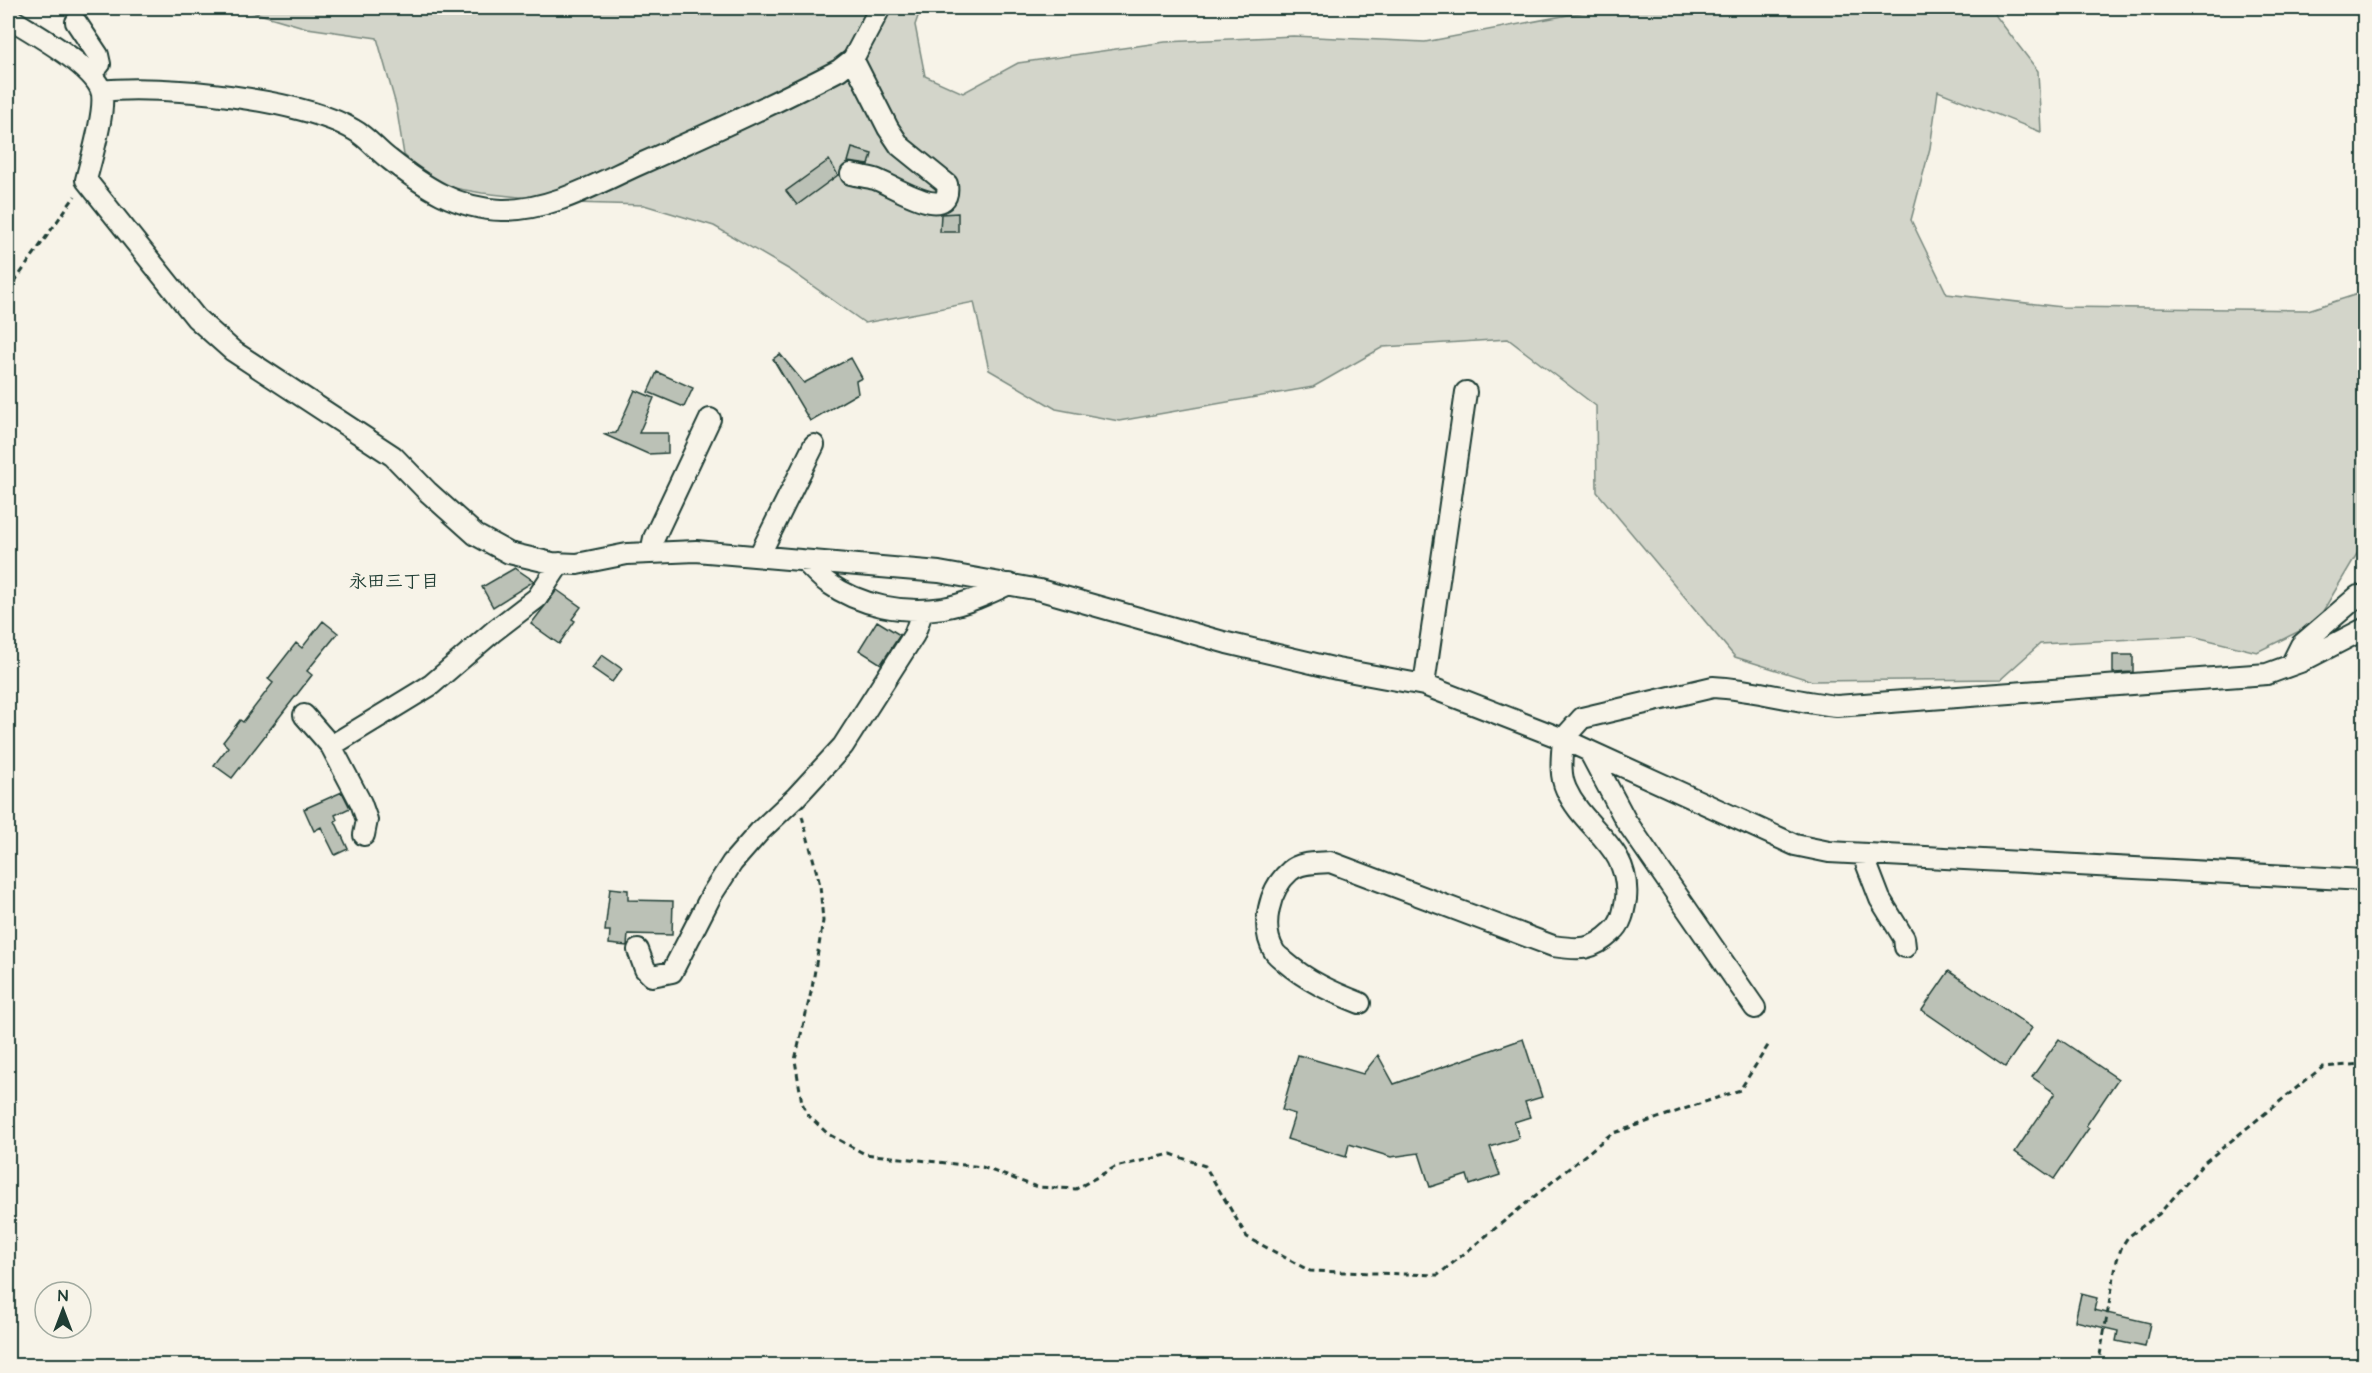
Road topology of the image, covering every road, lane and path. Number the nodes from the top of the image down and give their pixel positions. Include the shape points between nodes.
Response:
1 (880, 8) edge
2 (8, 17) edge
3 (76, 22) dead end
4 (853, 59) junction
5 (96, 82) junction
6 (851, 174) dead end
7 (86, 180) junction
8 (8, 291) edge
9 (1466, 392) dead end
10 (710, 419) dead end
11 (814, 445) dead end
12 (651, 552) junction
13 (759, 556) junction
14 (804, 561) junction
15 (560, 563) junction
16 (1009, 584) junction
17 (2358, 596) dead end
18 (923, 610) junction
19 (2364, 629) edge
20 (2291, 665) junction
21 (1424, 685) junction
22 (304, 715) dead end
23 (1563, 739) junction
24 (331, 746) junction
25 (1589, 751) junction
26 (796, 797) junction
27 (364, 835) dead end
28 (1863, 855) junction
29 (2364, 880) edge
30 (1905, 947) dead end
31 (638, 950) dead end
32 (1360, 1004) dead end
33 (1755, 1008) dead end
34 (1769, 1044) dead end
35 (2364, 1064) edge
36 (2098, 1365) edge

1 - 4 street
2 - 5 street via 74,60
3 - 5 street via 98,55
4 - 5 street via 798,92 585,190 550,202 502,210 447,199 355,130 326,117 216,94
4 - 6 street via 900,146 947,184 948,196 938,203 924,201 874,179
5 - 7 street via 101,113
7 - 8 path
7 - 15 street via 196,318 232,351 393,456 476,535 509,553
9 - 21 street
10 - 12 street
11 - 13 street
12 - 13 street
12 - 15 street via 577,564
13 - 14 street
14 - 16 street via 939,572
14 - 18 street via 828,583 855,599 871,605
15 - 24 street via 537,598 431,685
16 - 18 street via 971,601
16 - 21 street via 1227,643
17 - 20 street via 2301,645
18 - 26 street via 914,635 843,746
19 - 20 street
20 - 23 street via 2266,674 2240,677 1837,706 1713,687 1582,718
21 - 23 street
22 - 24 street
23 - 25 street
23 - 32 street via 1562,772 1566,788 1623,866 1627,888 1618,926 1589,949 1554,946 1330,862 1291,870 1269,907 1268,930 1274,952 1314,984
24 - 27 street via 361,803 367,820
25 - 28 street via 1795,845
25 - 33 street via 1626,821
26 - 31 street via 732,863 672,972 652,976
26 - 34 path via 820,885 823,921 795,1060 802,1103 828,1134 865,1154 982,1167 1036,1187 1076,1189 1115,1167 1171,1154 1205,1166 1247,1237 1310,1271 1438,1275 1611,1134 1740,1090
28 - 29 street
28 - 30 street
35 - 36 path via 2323,1067 2205,1162 2159,1214 2128,1238 2117,1260

